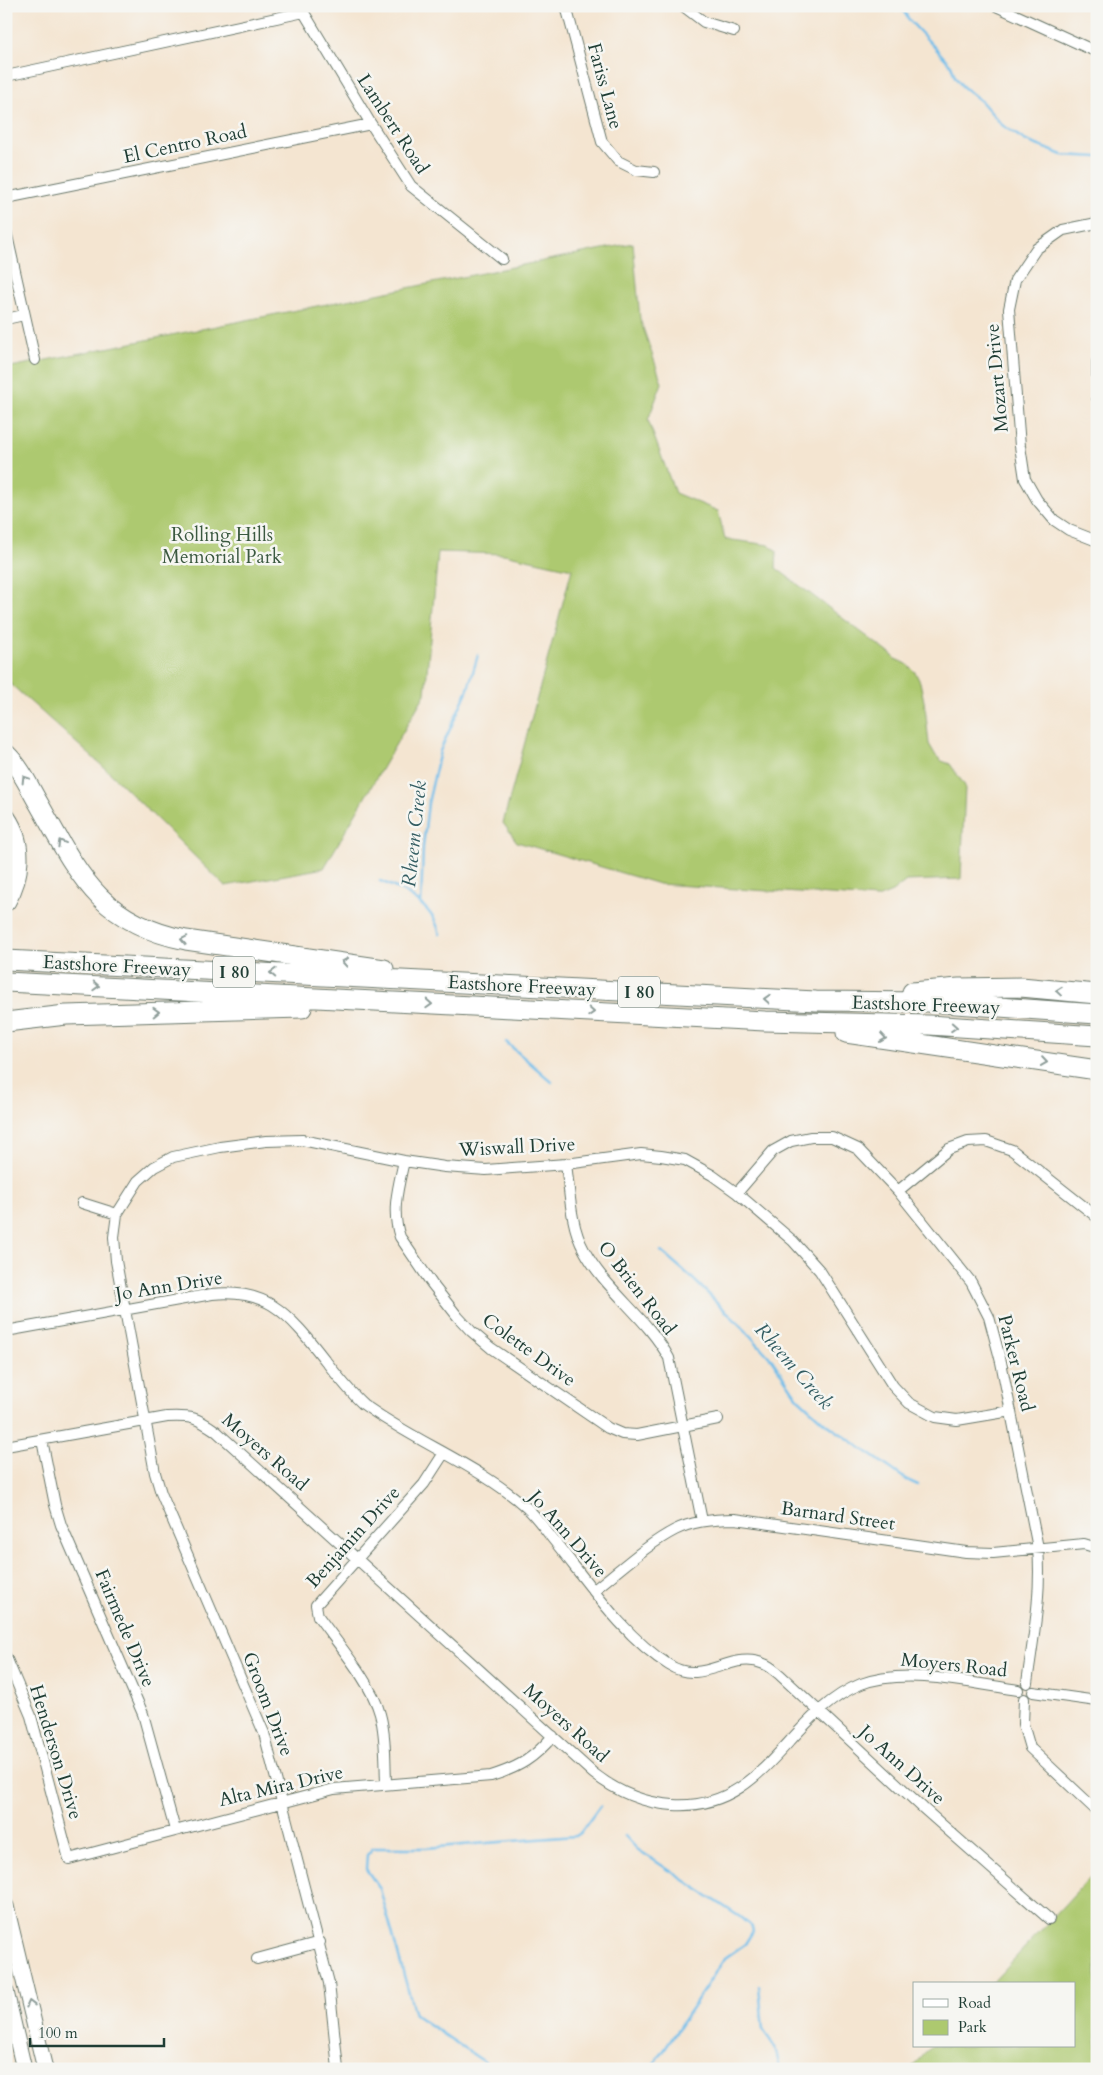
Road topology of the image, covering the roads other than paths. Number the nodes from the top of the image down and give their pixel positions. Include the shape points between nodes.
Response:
1 (566, 6) edge
2 (683, 6) edge
3 (996, 6) edge
4 (302, 9) edge
5 (734, 31) dead end
6 (1097, 52) edge
7 (6, 76) edge
8 (371, 124) junction
9 (654, 172) dead end
10 (6, 198) edge
11 (1097, 223) edge
12 (6, 231) edge
13 (502, 259) dead end
14 (24, 315) junction
15 (6, 318) edge
16 (35, 360) dead end
17 (1097, 362) edge
18 (1097, 398) edge
19 (1097, 541) edge
20 (6, 754) edge
21 (6, 818) edge
22 (6, 901) edge
23 (6, 960) edge
24 (6, 983) edge
25 (462, 983) junction
26 (1097, 994) edge
27 (380, 1001) junction
28 (816, 1001) junction
29 (66, 1014) junction
30 (1097, 1014) edge
31 (6, 1015) edge
32 (766, 1021) junction
33 (6, 1022) edge
34 (1097, 1036) edge
35 (1097, 1070) edge
36 (404, 1161) junction
37 (566, 1164) junction
38 (898, 1191) junction
39 (738, 1193) junction
40 (82, 1203) dead end
41 (117, 1214) junction
42 (1097, 1217) edge
43 (125, 1310) junction
44 (6, 1331) edge
45 (1011, 1411) junction
46 (718, 1419) dead end
47 (145, 1421) junction
48 (684, 1426) junction
49 (42, 1440) junction
50 (6, 1446) edge
51 (444, 1453) junction
52 (702, 1521) junction
53 (1038, 1548) junction
54 (1097, 1548) edge
55 (358, 1559) junction
56 (594, 1590) junction
57 (6, 1657) edge
58 (1027, 1683) junction
59 (1018, 1690) junction
60 (1034, 1692) junction
61 (1024, 1699) junction
62 (1097, 1701) edge
63 (819, 1712) junction
64 (553, 1736) junction
65 (386, 1783) junction
66 (282, 1802) junction
67 (1097, 1811) edge
68 (176, 1830) junction
69 (69, 1859) joint
70 (6, 1906) edge
71 (1050, 1919) dead end
72 (320, 1942) junction
73 (257, 1959) dead end
74 (6, 1992) edge
75 (24, 2069) edge
76 (45, 2069) edge
77 (338, 2069) edge

1 - 9 street, Fariss Lane via 602,142 618,161 636,170
2 - 5 street via 704,22
3 - 6 street
4 - 7 street
4 - 8 street, Lambert Road
8 - 10 street, El Centro Road
8 - 13 street, Lambert Road via 411,186
11 - 19 street, Mozart Drive via 1063,230 1036,250 1014,280 1009,309 1025,479 1036,500 1054,520
12 - 14 street
14 - 15 street
14 - 16 street
17 - 18 street
25 -> 20 highway via 350,963 186,940 140,926 109,906 87,884 28,783
21 - 22 highway via 14,835 18,865 16,881
25 -> 23 highway, Eastshore Freeway / I 80
24 -> 27 highway, Eastshore Freeway / I 80
28 -> 25 highway, Eastshore Freeway / I 80
26 -> 28 highway via 1021,987 959,988
29 -> 27 highway via 286,1009
27 -> 32 highway, Eastshore Freeway / I 80
28 - 30 highway, Eastshore Freeway / I 80 via 926,1002
29 - 31 highway
29 - 33 highway
32 -> 34 highway, Eastshore Freeway / I 80 via 929,1025
32 -> 35 highway
36 - 37 street, Wiswall Drive via 486,1170
36 - 41 street, Wiswall Drive via 302,1140 220,1147 172,1157 154,1167 138,1181
36 - 48 street, Colette Drive via 394,1207 400,1237 432,1284 471,1331 608,1428 622,1434 637,1435
37 - 39 street, Wiswall Drive via 641,1154 685,1160
37 - 48 street, O Brien Road via 572,1213 584,1249 600,1274 660,1342 669,1358
38 - 39 street, Parker Road via 858,1149 832,1137 811,1137 791,1140 773,1151
38 - 42 street via 949,1149 968,1142 986,1141 1012,1150
38 - 45 street, Parker Road via 971,1282 989,1317
39 - 45 street, Wiswall Drive via 794,1241 820,1271 893,1386 909,1403 936,1416 957,1420
40 - 41 street
41 - 43 street, Wiswall Drive via 114,1237 116,1261
43 - 44 street, Jo Ann Drive
43 - 47 street, Wiswall Drive
43 - 51 street, Jo Ann Drive via 231,1293 271,1304 299,1329 349,1392 363,1404
45 - 53 street, Parker Road
46 - 48 street, Colette Drive
47 - 49 street, Moyers Road
47 - 55 street, Moyers Road via 187,1416 199,1419
47 - 66 street, Groom Drive via 161,1493 264,1733
48 - 52 street, O Brien Road
49 - 50 street, Moyers Road
49 - 68 street, Fairmede Drive via 61,1525 143,1714
51 - 55 street, Benjamin Drive via 424,1484
51 - 56 street, Jo Ann Drive via 502,1488 528,1509
52 - 53 street, Barnard Street via 736,1519 966,1552
52 - 56 street, Barnard Street via 676,1529 652,1544
53 - 54 street, Barnard Street via 1084,1544
53 - 58 street, Parker Road via 1039,1597
55 - 64 street, Moyers Road
55 - 65 street, Benjamin Drive via 316,1604 318,1616 368,1686 380,1713
56 - 63 street, Jo Ann Drive via 622,1624 670,1666 687,1672 702,1672 735,1661 764,1664
57 - 69 street, Henderson Drive via 31,1716
58 - 59 street
58 - 60 street via 1031,1684
59 - 61 street
59 - 63 street, Moyers Road via 919,1676 891,1676 849,1689
60 - 61 street
60 - 62 street
61 - 67 street via 1023,1724 1030,1748
63 - 64 street, Moyers Road via 758,1775 728,1794 697,1804 651,1802 624,1793 593,1773
63 - 71 street, Jo Ann Drive
64 - 65 street, Alta Mira Drive via 530,1760 491,1776
65 - 66 street, Alta Mira Drive via 334,1789
66 - 68 street, Alta Mira Drive
66 - 72 street, Groom Drive
68 - 69 street, Alta Mira Drive
76 -> 70 main road
72 - 73 street
72 - 77 street, Groom Drive via 329,1983
74 - 75 main road

